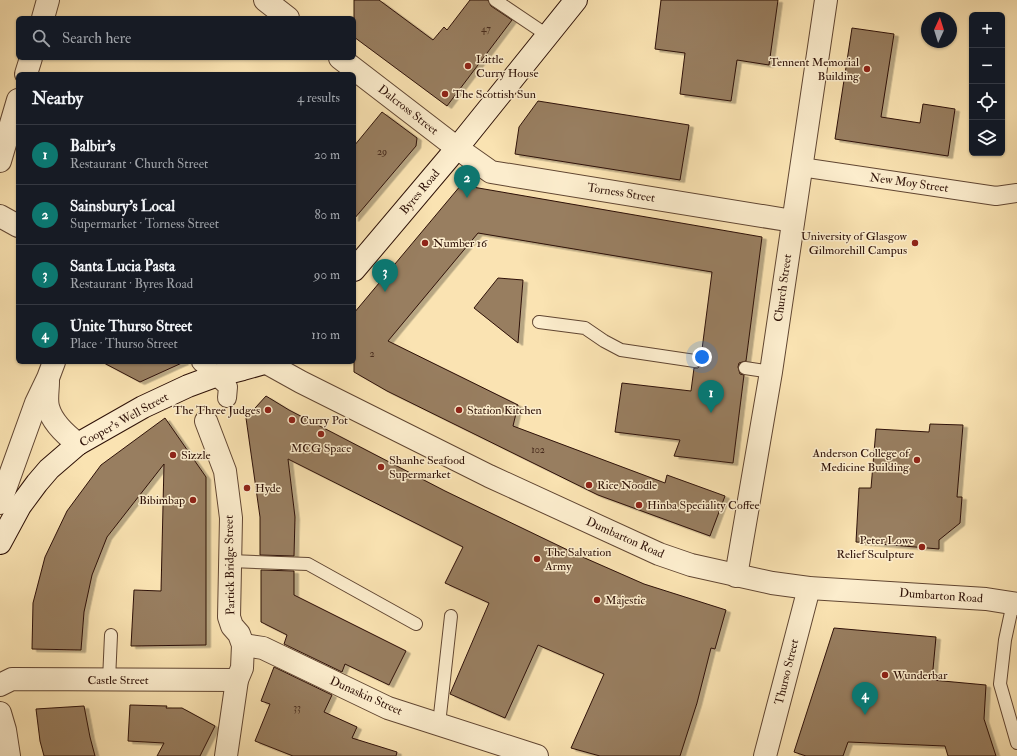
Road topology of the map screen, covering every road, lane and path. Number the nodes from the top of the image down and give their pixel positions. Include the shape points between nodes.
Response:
1 (48, 0) edge
2 (265, 0) edge
3 (495, 0) edge
4 (576, 0) edge
5 (826, 0) edge
6 (44, 16) edge
7 (285, 16) edge
8 (547, 35) junction
9 (30, 60) edge
10 (343, 60) edge
11 (27, 72) edge
12 (16, 107) edge
13 (457, 148) junction
14 (0, 161) edge
15 (801, 168) junction
16 (1017, 193) edge
17 (0, 216) edge
18 (793, 221) junction
19 (16, 225) edge
20 (356, 268) edge
21 (539, 322) dead end
22 (695, 361) dead end
23 (250, 364) edge
24 (270, 364) edge
25 (51, 367) edge
26 (745, 368) dead end
27 (208, 369) edge
28 (771, 372) junction
29 (227, 398) dead end
30 (206, 421) dead end
31 (78, 444) junction
32 (0, 503) edge
33 (0, 543) edge
34 (230, 560) junction
35 (736, 576) junction
36 (809, 588) junction
37 (1015, 604) edge
38 (451, 616) dead end
39 (416, 624) dead end
40 (111, 635) dead end
41 (243, 645) junction
42 (109, 680) junction
43 (237, 680) junction
44 (0, 685) edge
45 (0, 713) edge
46 (439, 724) junction
47 (1017, 743) edge
48 (9, 756) edge
49 (226, 756) edge
50 (537, 756) edge
51 (765, 756) edge

1 - 6 street
2 - 7 street
3 - 8 lane
4 - 8 street, Byres Road
5 - 15 street, Church Street
8 - 13 street, Byres Road
9 - 11 street
10 - 13 street, Dalcross Street
12 - 14 street
13 - 18 street, Torness Street via 492,172
13 - 20 street, Byres Road
15 - 16 street, New Moy Street via 996,196
15 - 18 street, Church Street
17 - 19 street
18 - 28 street, Church Street
21 - 22 lane via 585,328 621,350
23 - 27 street, Cooper's Well Street
24 - 35 street, Dumbarton Road via 482,473 644,547 691,565
25 - 31 street via 48,408 64,432
25 - 32 street
26 - 28 lane
27 - 29 street via 228,386
27 - 31 street, Cooper's Well Street via 183,388 143,407
28 - 35 street, Church Street
30 - 34 street, Partick Bridge Street via 225,471 231,518
31 - 33 street, Cooper's Well Street via 37,483 20,506
34 - 39 lane via 308,564
34 - 41 street, Partick Bridge Street via 229,617
35 - 36 street, Dumbarton Road via 772,584
36 - 37 street, Dumbarton Road via 949,596
36 - 51 street, Thurso Street
37 - 47 lane via 1005,640 1000,684
38 - 46 lane
40 - 42 lane
41 - 43 street via 242,668
41 - 46 street, Dunaskin Street via 263,648 388,708
42 - 43 street, Castle Street
42 - 44 street, Castle Street via 12,680
43 - 49 street
45 - 48 street
46 - 50 street, Dunaskin Street

